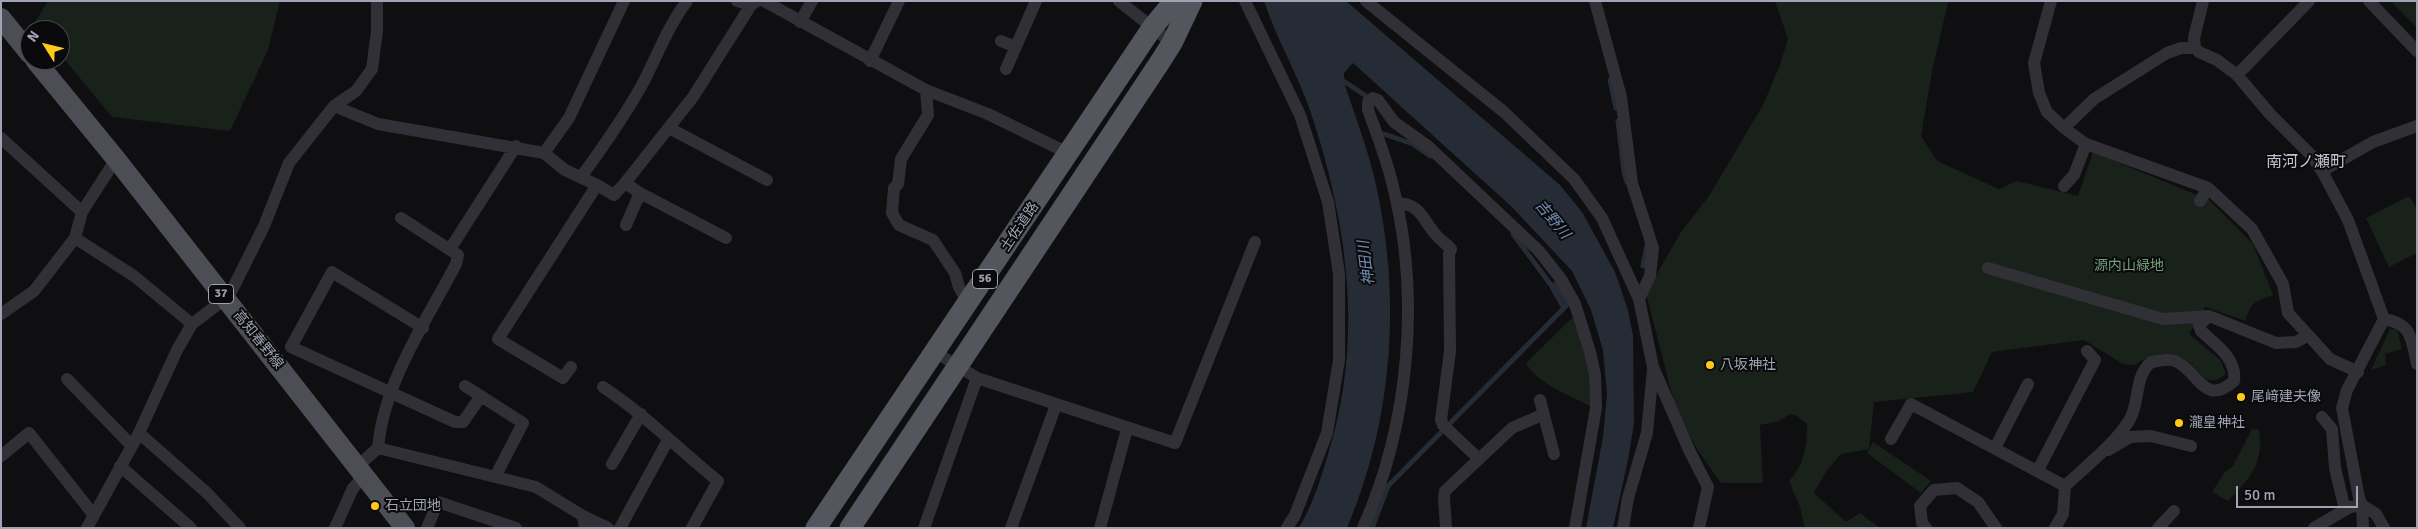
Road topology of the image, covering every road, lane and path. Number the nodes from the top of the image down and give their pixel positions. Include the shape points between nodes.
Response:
1 (377, 1) edge
2 (624, 1) edge
3 (687, 1) edge
4 (737, 1) edge
5 (764, 1) edge
6 (812, 1) edge
7 (898, 1) edge
8 (1036, 1) edge
9 (1119, 1) edge
10 (1168, 1) edge
11 (1174, 1) edge
12 (1192, 1) edge
13 (1200, 1) edge
14 (1245, 1) edge
15 (1366, 1) edge
16 (1595, 1) edge
17 (2051, 1) edge
18 (2203, 1) edge
19 (2309, 1) edge
20 (2369, 1) edge
21 (754, 3) edge
22 (1, 18) edge
23 (800, 22) junction
24 (1152, 28) junction
25 (1002, 41) dead end
26 (20, 42) edge
27 (1172, 43) junction
28 (1016, 47) junction
29 (2195, 48) junction
30 (2417, 51) edge
31 (870, 62) junction
32 (1006, 69) dead end
33 (43, 70) edge
34 (2237, 75) junction
35 (926, 90) junction
36 (334, 106) junction
37 (2417, 126) edge
38 (669, 128) junction
39 (2064, 128) junction
40 (1, 138) edge
41 (2086, 144) junction
42 (516, 146) junction
43 (544, 153) junction
44 (1070, 154) junction
45 (116, 159) junction
46 (2322, 172) junction
47 (581, 177) junction
48 (767, 180) dead end
49 (625, 183) junction
50 (597, 185) junction
51 (2064, 186) dead end
52 (2208, 188) junction
53 (640, 194) junction
54 (2200, 201) dead end
55 (1397, 202) junction
56 (82, 212) junction
57 (401, 218) dead end
58 (626, 225) dead end
59 (75, 238) junction
60 (726, 238) dead end
61 (1255, 242) dead end
62 (450, 249) junction
63 (1988, 268) dead end
64 (225, 299) junction
65 (1639, 299) junction
66 (968, 303) junction
67 (1, 314) edge
68 (2209, 316) junction
69 (2384, 319) junction
70 (192, 324) junction
71 (423, 328) junction
72 (2307, 336) junction
73 (2414, 341) edge
74 (292, 347) junction
75 (2087, 351) dead end
76 (935, 352) junction
77 (274, 360) junction
78 (2417, 364) edge
79 (956, 366) junction
80 (571, 367) dead end
81 (1653, 367) junction
82 (2358, 372) junction
83 (977, 378) junction
84 (67, 379) dead end
85 (2028, 384) dead end
86 (465, 386) dead end
87 (603, 386) dead end
88 (391, 394) junction
89 (481, 396) junction
90 (1540, 400) dead end
91 (1056, 405) junction
92 (641, 414) junction
93 (1542, 415) junction
94 (2322, 417) dead end
95 (1127, 428) junction
96 (139, 434) junction
97 (1891, 439) dead end
98 (668, 440) junction
99 (132, 446) junction
100 (2191, 446) dead end
101 (378, 448) junction
102 (1995, 448) junction
103 (1554, 454) dead end
104 (1, 456) edge
105 (1479, 459) junction
106 (2091, 461) junction
107 (612, 464) dead end
108 (120, 466) junction
109 (362, 470) junction
110 (2038, 470) junction
111 (495, 477) junction
112 (2065, 486) junction
113 (2362, 505) junction
114 (2174, 510) dead end
115 (2345, 510) junction
116 (93, 514) junction
117 (584, 522) edge
118 (87, 528) edge
119 (191, 528) edge
120 (240, 528) edge
121 (335, 528) edge
122 (405, 528) edge
123 (427, 528) edge
124 (516, 528) edge
125 (608, 528) edge
126 (620, 528) edge
127 (692, 528) edge
128 (816, 528) edge
129 (850, 528) edge
130 (924, 528) edge
131 (1011, 528) edge
132 (1100, 528) edge
133 (1287, 528) edge
134 (1363, 528) edge
135 (1446, 528) edge
136 (1575, 528) edge
137 (1623, 528) edge
138 (1699, 528) edge
139 (1926, 528) edge
140 (1996, 528) edge
141 (2055, 528) edge
142 (2158, 528) edge
143 (2314, 528) edge
144 (2363, 528) edge
145 (2384, 528) edge

1 - 36 street via 372,69 356,91
2 - 43 street via 570,118
3 - 47 street via 642,84
4 - 21 street
5 - 23 street
6 - 23 street
7 - 31 street
8 - 28 street
9 - 24 street
10 - 24 highway, 56
11 - 24 highway, 土佐道路 / 56
12 - 27 highway, 土佐道路 / 56
13 - 27 highway, 56
14 - 133 street via 1300,115 1328,202 1339,274 1339,360 1327,433 1296,516
15 - 65 street via 1504,112 1574,179 1602,218
16 - 65 street via 1621,97 1632,183 1653,248 1650,276
17 - 39 street via 2034,63 2039,94 2047,112
18 - 29 street via 2194,38
19 - 34 street
20 - 30 street
21 - 38 street
22 - 26 main road
23 - 31 street
24 - 27 street
24 - 44 highway, 土佐道路 / 56
25 - 28 street
27 - 79 highway, 土佐道路 / 56
28 - 32 street
29 - 34 street
29 - 39 street via 2167,52 2094,100
31 - 35 street
33 - 45 main road, 高知春野線 / 37
34 - 46 street via 2311,155
35 - 44 street via 988,114
35 - 66 street via 928,115 901,159 892,213 899,225 933,240 955,273
36 - 42 street via 378,124
36 - 64 street via 290,163 264,226
37 - 46 street via 2373,142
38 - 48 street
38 - 49 street
39 - 41 street
40 - 56 street
41 - 51 street via 2074,175
41 - 52 street
42 - 43 street
42 - 62 street
43 - 47 street via 565,170
44 - 66 highway, 土佐道路 / 56
45 - 56 street
45 - 64 main road, 高知春野線 / 37
46 - 69 street via 2348,220
47 - 50 street
49 - 50 street via 614,195
49 - 53 street
50 - 80 street via 498,339 563,378
52 - 54 street
52 - 72 street via 2252,229 2283,284 2288,313
53 - 58 street
53 - 60 street
55 - 105 street via 1410,203 1422,214 1436,236 1451,249 1448,254 1450,351 1441,410 1446,428
55 - 134 street via 1406,275 1403,392 1385,470
55 - 136 street via 1368,110 1368,102 1373,98 1394,122 1429,147 1525,238 1568,291 1585,331 1595,375 1596,408
56 - 59 street
57 - 62 street
59 - 67 street via 34,291
59 - 70 street via 134,276
61 - 95 street via 1175,443
62 - 71 street via 458,256 456,264
63 - 68 street via 2163,319
64 - 70 street
64 - 77 main road, 高知春野線 / 37
65 - 81 street
66 - 76 highway, 土佐道路 / 56
68 - 72 street via 2276,343 2296,342
68 - 106 street via 2199,325 2201,331 2229,358 2235,370 2234,381 2220,390 2207,389 2176,361 2152,362 2142,375 2130,418
69 - 73 street via 2399,321
69 - 82 street
70 - 96 street
71 - 74 street via 332,272
71 - 88 street via 405,358
72 - 82 street via 2330,359
73 - 78 street
74 - 77 street
74 - 88 street
75 - 110 street via 2095,360
76 - 79 street
76 - 128 highway, 土佐道路 / 56
77 - 109 main road, 高知春野線 / 37
79 - 83 street
79 - 129 highway, 土佐道路 / 56
81 - 137 street via 1647,433 1628,498
81 - 138 street via 1708,487
82 - 113 street via 2342,408 2358,498
83 - 91 street
83 - 130 street
84 - 99 street
85 - 102 street
86 - 89 street
87 - 92 street
88 - 89 street via 455,422 463,422
88 - 101 street via 380,425
89 - 111 street via 523,423
90 - 93 street
91 - 95 street
91 - 131 street
92 - 98 street
92 - 107 street
93 - 103 street
93 - 105 street via 1512,428
94 - 115 street via 2332,429 2335,468
95 - 132 street
96 - 99 street
96 - 120 street via 207,493
97 - 102 street via 1912,404
98 - 126 street
98 - 127 street via 718,481
99 - 108 street
100 - 106 street via 2151,436 2130,437
101 - 109 street
101 - 111 street
102 - 110 street
104 - 116 street via 29,433
105 - 135 street via 1444,494
106 - 112 street
108 - 116 street
108 - 119 street
109 - 121 street
109 - 122 main road, 高知春野線 / 37
110 - 112 street
111 - 117 street via 536,487
112 - 141 street via 2063,514
113 - 115 street
113 - 144 street
113 - 145 street via 2376,514
114 - 142 street
115 - 143 street
116 - 118 street
117 - 125 street
123 - 124 street via 438,502
139 - 140 street via 1922,523 1920,506 1934,490 1958,488 1978,502

